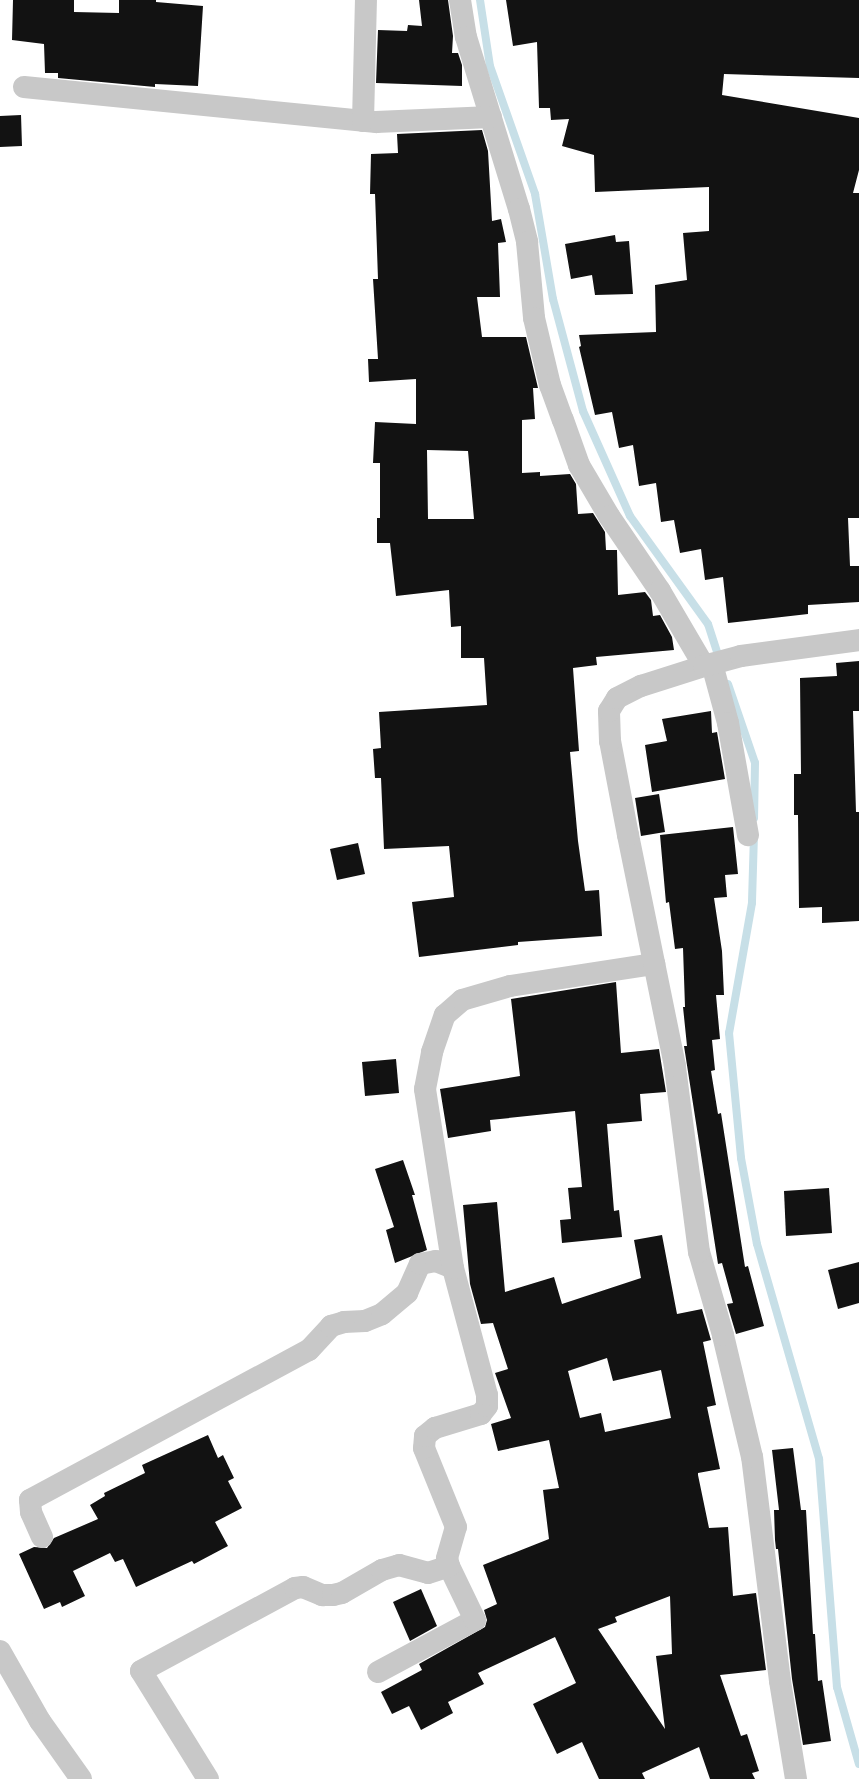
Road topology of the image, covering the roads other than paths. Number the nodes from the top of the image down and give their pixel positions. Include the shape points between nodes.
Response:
1 (366, 0) edge
2 (460, 0) edge
3 (24, 87) dead end
4 (491, 117) junction
5 (363, 121) junction
6 (859, 640) edge
7 (710, 664) junction
8 (748, 835) dead end
9 (654, 964) junction
10 (452, 1268) junction
11 (42, 1537) dead end
12 (449, 1566) junction
13 (0, 1651) edge
14 (378, 1672) dead end
15 (81, 1779) edge
16 (208, 1779) edge
17 (796, 1779) edge

1 - 5 street
2 - 4 street via 466,37
3 - 5 street
4 - 5 street
4 - 7 street via 510,174 527,242 534,318 550,385 579,465 609,516
6 - 7 street via 740,656
7 - 8 street via 728,723
7 - 9 street via 641,686 617,698 609,711 610,741
9 - 10 street via 510,986 462,1000 445,1016 432,1052 425,1088
9 - 17 street via 680,1097 699,1252 723,1335 752,1457 780,1680
10 - 11 street via 436,1261 420,1264 407,1293 382,1314 365,1321 344,1322 331,1326 309,1350 30,1500 31,1512
10 - 12 street via 487,1395 487,1406 481,1414 435,1428 425,1436 424,1448 456,1527 447,1558
12 - 14 street via 475,1620
12 - 16 street via 428,1573 400,1565 382,1570 342,1593 333,1595 322,1595 303,1587 295,1588 141,1671
13 - 15 street via 40,1721

